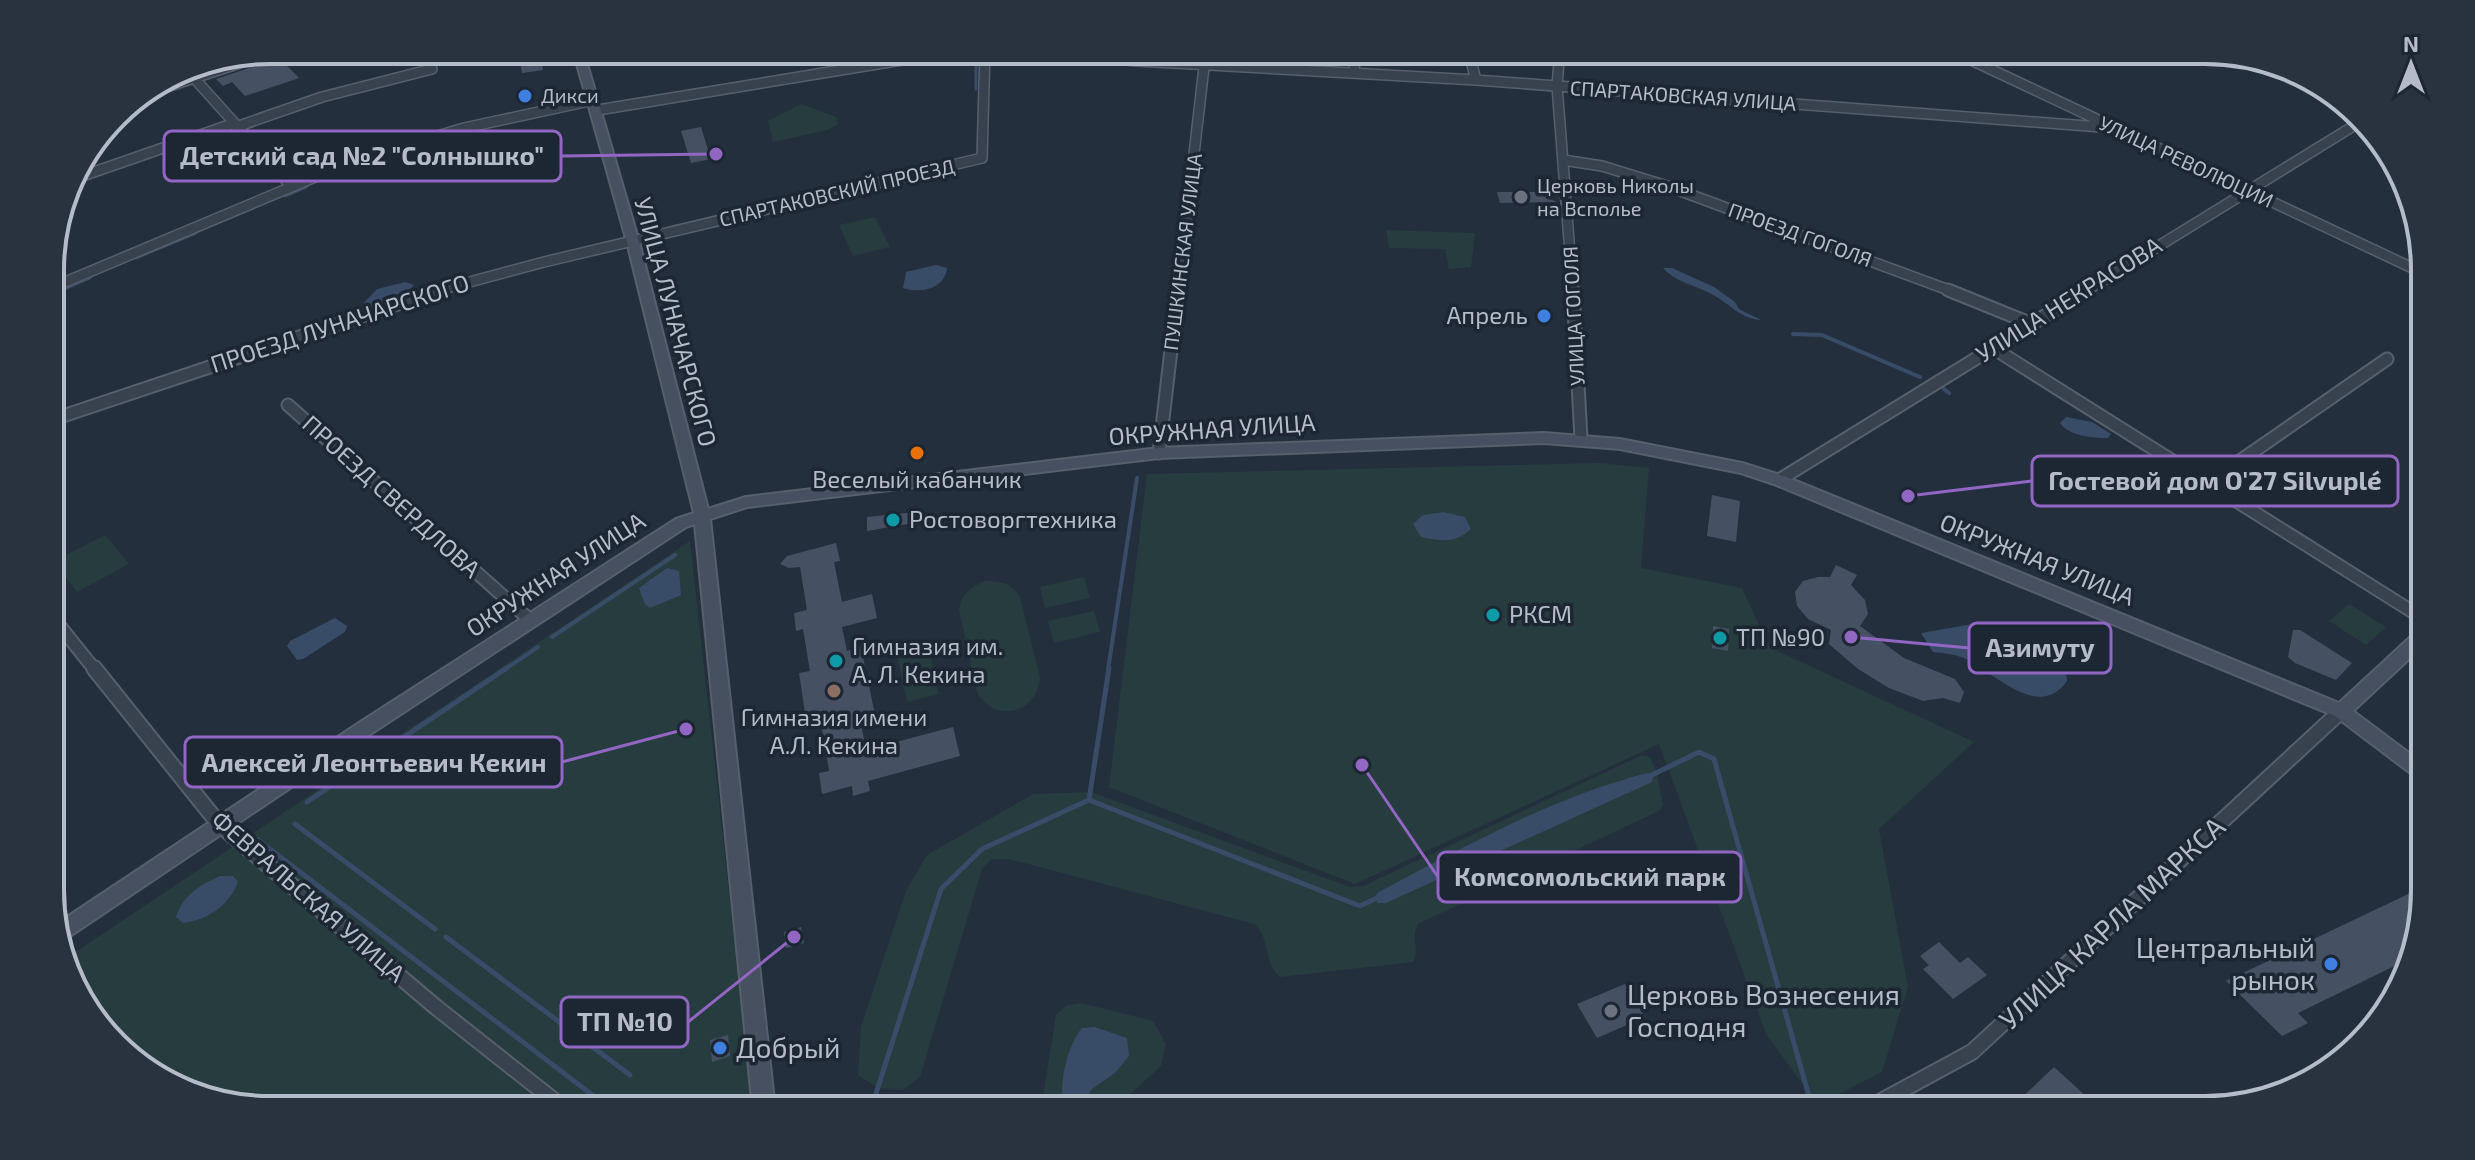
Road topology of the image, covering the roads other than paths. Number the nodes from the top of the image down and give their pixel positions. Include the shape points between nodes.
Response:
1 (583, 64) edge
2 (870, 64) edge
3 (985, 64) edge
4 (1205, 64) edge
5 (1238, 64) edge
6 (1355, 64) edge
7 (1472, 64) edge
8 (1559, 64) edge
9 (1979, 64) edge
10 (432, 69) dead end
11 (1354, 71) junction
12 (195, 78) edge
13 (1476, 80) junction
14 (1557, 86) junction
15 (596, 105) junction
16 (234, 125) junction
17 (2353, 126) edge
18 (2114, 128) junction
19 (1563, 160) junction
20 (88, 174) edge
21 (291, 186) junction
22 (2248, 190) junction
23 (633, 242) junction
24 (2411, 267) edge
25 (64, 282) edge
26 (2032, 324) junction
27 (1993, 348) junction
28 (2387, 359) dead end
29 (288, 405) dead end
30 (64, 416) edge
31 (1581, 439) junction
32 (1159, 453) junction
33 (1779, 480) junction
34 (2208, 483) junction
35 (702, 514) junction
36 (2411, 611) edge
37 (530, 620) junction
38 (64, 631) edge
39 (2411, 647) edge
40 (2341, 711) junction
41 (2411, 765) edge
42 (219, 824) junction
43 (68, 927) edge
44 (548, 1096) edge
45 (763, 1096) edge
46 (1892, 1096) edge

1 - 15 main road, УЛИЦА ЛУНАЧАРСКОГО
2 - 15 street
3 - 23 street, СПАРТАКОВСКИЙ ПРОЕЗД via 982,158
4 - 32 street, ПУШКИНСКАЯ УЛИЦА
5 - 11 street, СПАРТАКОВСКАЯ УЛИЦА
6 - 11 street
7 - 13 street
8 - 14 street, УЛИЦА ГОГОЛЯ
9 - 18 street, УЛИЦА РЕВОЛЮЦИИ
10 - 16 street
11 - 13 street, СПАРТАКОВСКАЯ УЛИЦА
12 - 16 street
13 - 14 street, СПАРТАКОВСКАЯ УЛИЦА
14 - 18 street, СПАРТАКОВСКАЯ УЛИЦА
14 - 19 street, УЛИЦА ГОГОЛЯ
15 - 21 street via 476,125
15 - 23 main road, УЛИЦА ЛУНАЧАРСКОГО
16 - 20 street
16 - 21 street
17 - 22 street, УЛИЦА НЕКРАСОВА
18 - 22 street, УЛИЦА РЕВОЛЮЦИИ
19 - 26 street, ПРОЕЗД ГОГОЛЯ via 1667,186
19 - 31 street, УЛИЦА ГОГОЛЯ
21 - 25 street
22 - 24 street, УЛИЦА РЕВОЛЮЦИИ
22 - 26 street, УЛИЦА НЕКРАСОВА
23 - 30 street, ПРОЕЗД ЛУНАЧАРСКОГО via 425,294
23 - 35 main road, УЛИЦА ЛУНАЧАРСКОГО
26 - 27 street, УЛИЦА НЕКРАСОВА
27 - 33 street, УЛИЦА НЕКРАСОВА
27 - 34 street
28 - 34 street
29 - 37 street, ПРОЕЗД СВЕРДЛОВА
31 - 32 main road, ОКРУЖНАЯ УЛИЦА
31 - 33 main road, ОКРУЖНАЯ УЛИЦА
32 - 35 main road, ОКРУЖНАЯ УЛИЦА via 758,500
33 - 40 main road, ОКРУЖНАЯ УЛИЦА
34 - 36 street
35 - 37 main road, ОКРУЖНАЯ УЛИЦА
35 - 45 main road, УЛИЦА ЛУНАЧАРСКОГО
37 - 42 main road, ОКРУЖНАЯ УЛИЦА
38 - 42 street, ФЕВРАЛЬСКАЯ УЛИЦА
39 - 40 main road
40 - 41 main road, ОКРУЖНАЯ УЛИЦА
40 - 46 street, УЛИЦА КАРЛА МАРКСА via 1972,1052
42 - 43 main road, ОКРУЖНАЯ УЛИЦА
42 - 44 street, ФЕВРАЛЬСКАЯ УЛИЦА

